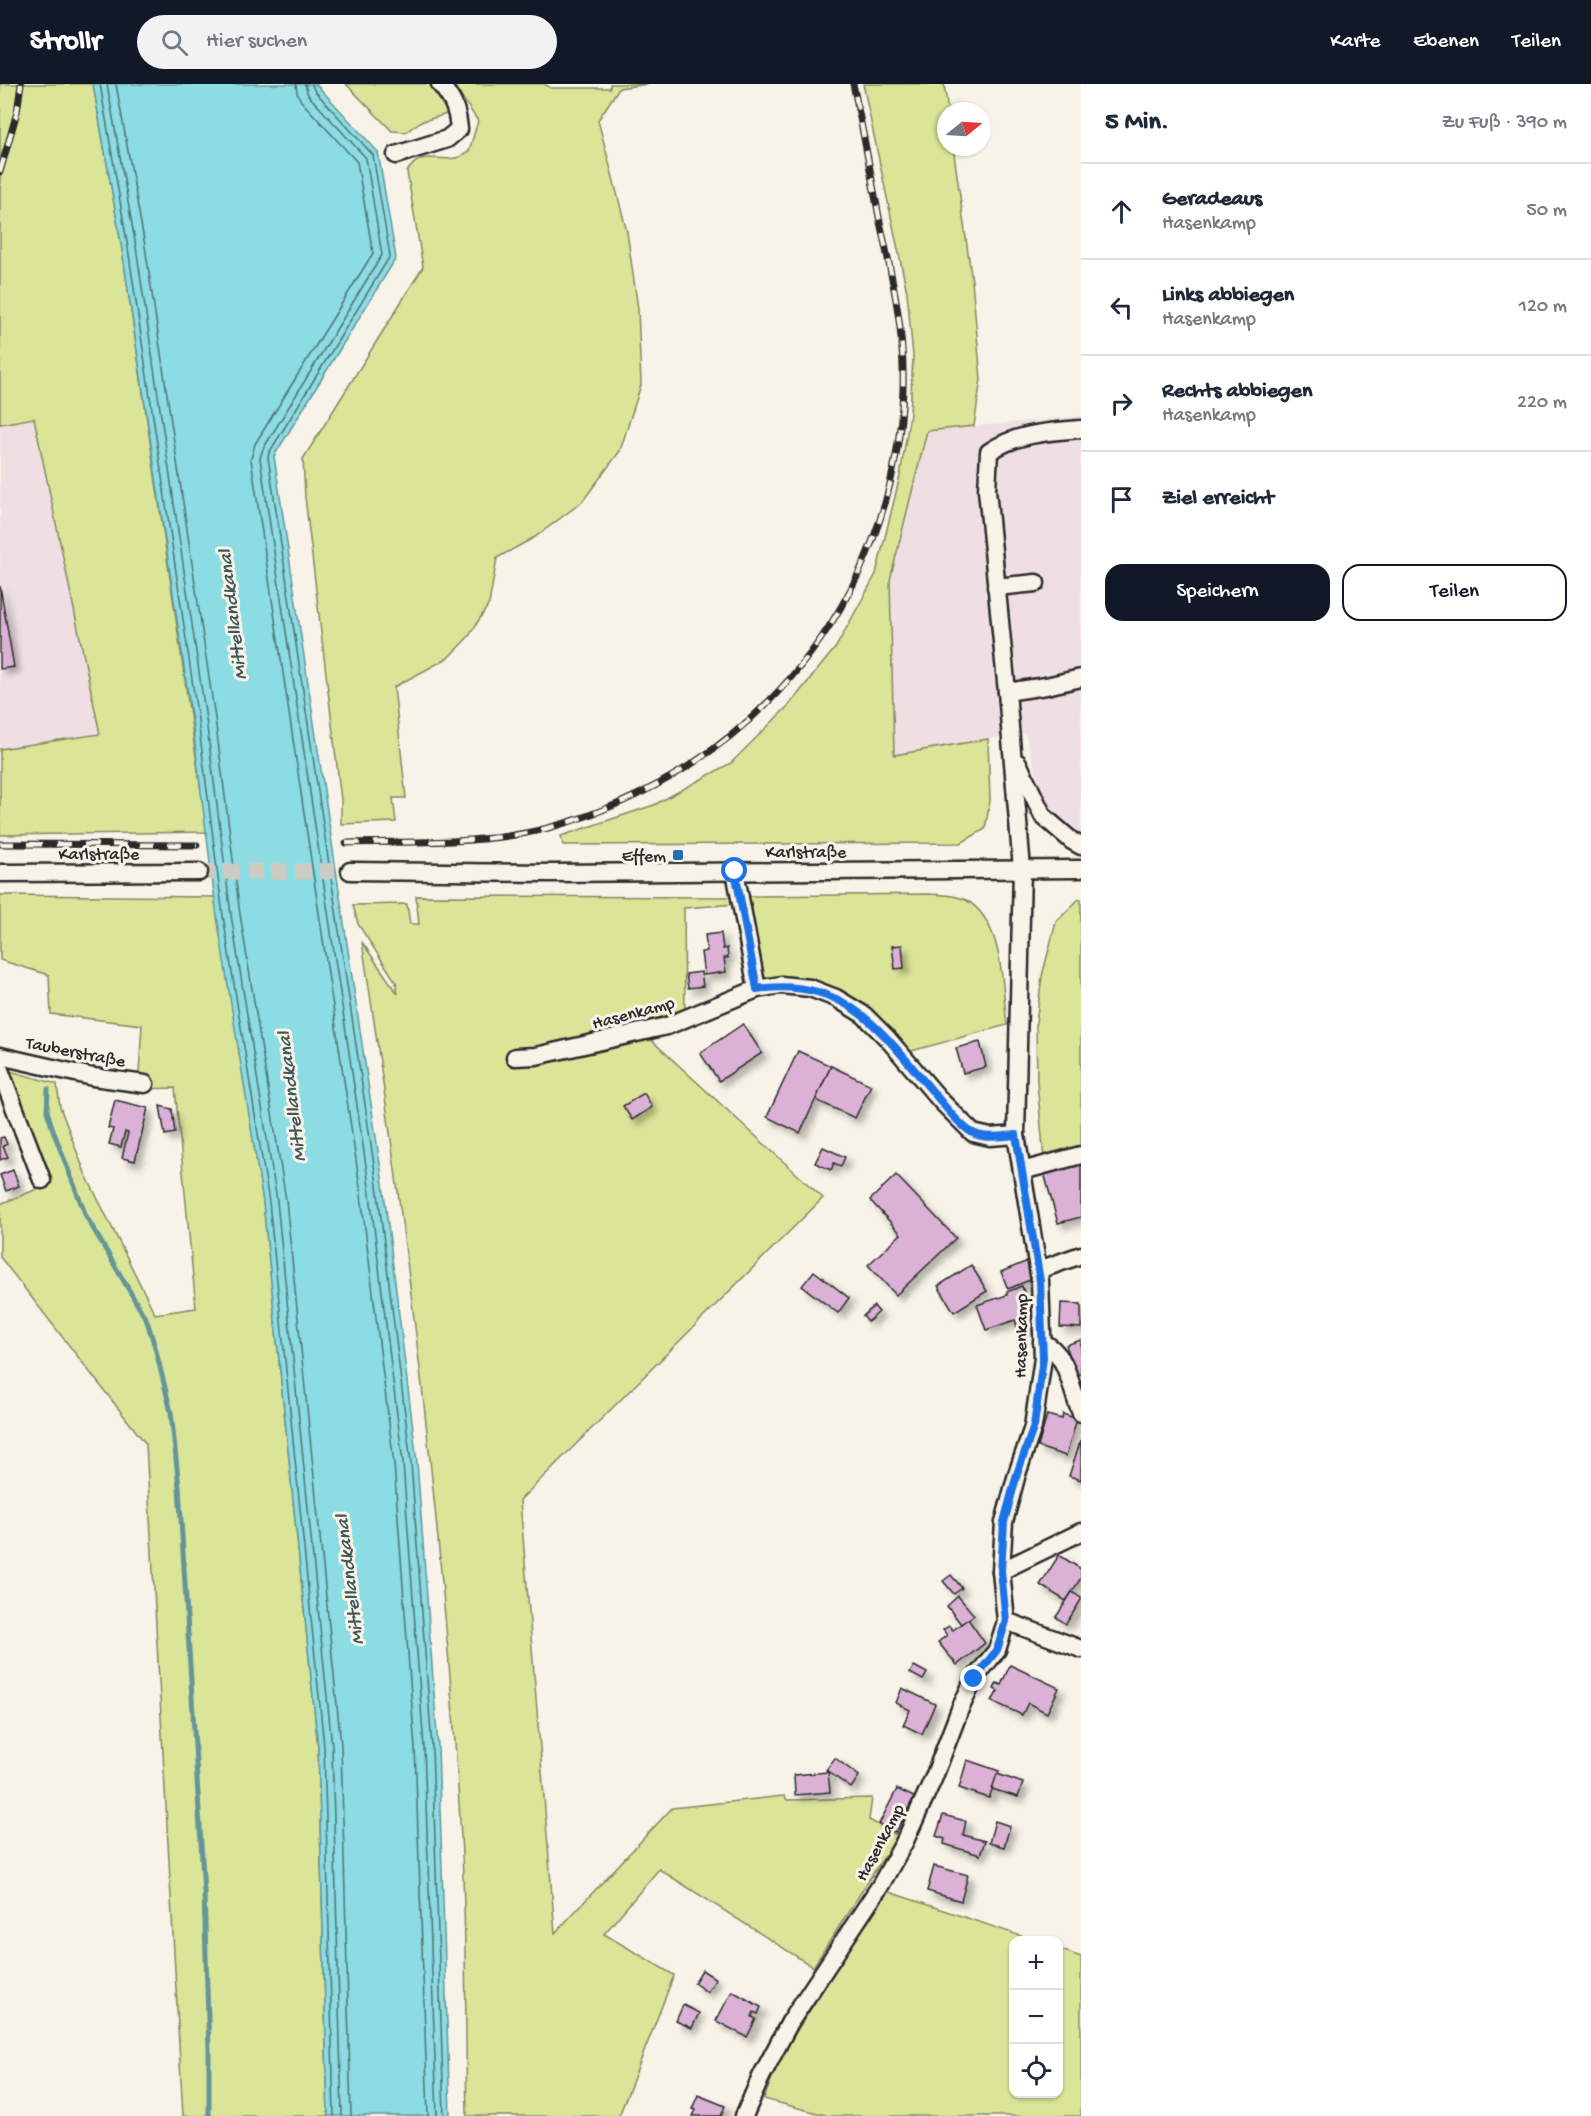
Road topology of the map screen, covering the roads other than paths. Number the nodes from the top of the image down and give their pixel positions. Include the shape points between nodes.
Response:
1 (440, 84) edge
2 (396, 155) dead end
3 (1081, 429) edge
4 (1036, 583) dead end
5 (996, 587) junction
6 (1081, 678) edge
7 (1007, 692) junction
8 (1012, 752) junction
9 (1081, 846) edge
10 (1022, 869) junction
11 (1081, 869) edge
12 (350, 871) tunnel mouth
13 (735, 871) junction
14 (199, 872) tunnel mouth
15 (0, 873) edge
16 (757, 989) junction
17 (0, 1056) edge
18 (515, 1058) dead end
19 (0, 1070) edge
20 (145, 1084) dead end
21 (1016, 1135) junction
22 (1081, 1155) edge
23 (1022, 1171) junction
24 (42, 1180) dead end
25 (1081, 1255) edge
26 (1039, 1270) junction
27 (1042, 1342) junction
28 (1081, 1413) edge
29 (1081, 1532) edge
30 (1001, 1571) junction
31 (1006, 1621) junction
32 (1081, 1649) edge
33 (744, 2116) edge

1 - 2 street via 454,101 459,129 447,139
3 - 5 street, Hasenkamp via 1029,434 989,452 987,490
4 - 5 street
5 - 7 street, Hasenkamp
6 - 7 street
7 - 8 street, Hasenkamp
8 - 9 street via 1043,816
8 - 10 street, Hasenkamp
10 - 11 street, Karlstraße
10 - 13 street, Karlstraße
10 - 21 street, Hasenkamp
12 - 13 street, Karlstraße
13 - 16 street
14 - 15 street, Karlstraße
16 - 18 street, Hasenkamp via 667,1026
16 - 21 street, Hasenkamp via 781,985 810,988 836,998 864,1015 888,1038 973,1133 990,1137
17 - 20 street, Tauberstraße
19 - 24 street
21 - 23 street, Hasenkamp
22 - 23 street
23 - 26 street, Hasenkamp
25 - 26 street
26 - 27 street, Hasenkamp
27 - 28 street via 1053,1347 1059,1356
27 - 30 street, Hasenkamp via 1034,1426 1004,1522
29 - 30 street
30 - 31 street, Hasenkamp
31 - 32 street
31 - 33 street, Hasenkamp via 997,1650 974,1679 960,1709 905,1841 880,1886 790,2022

